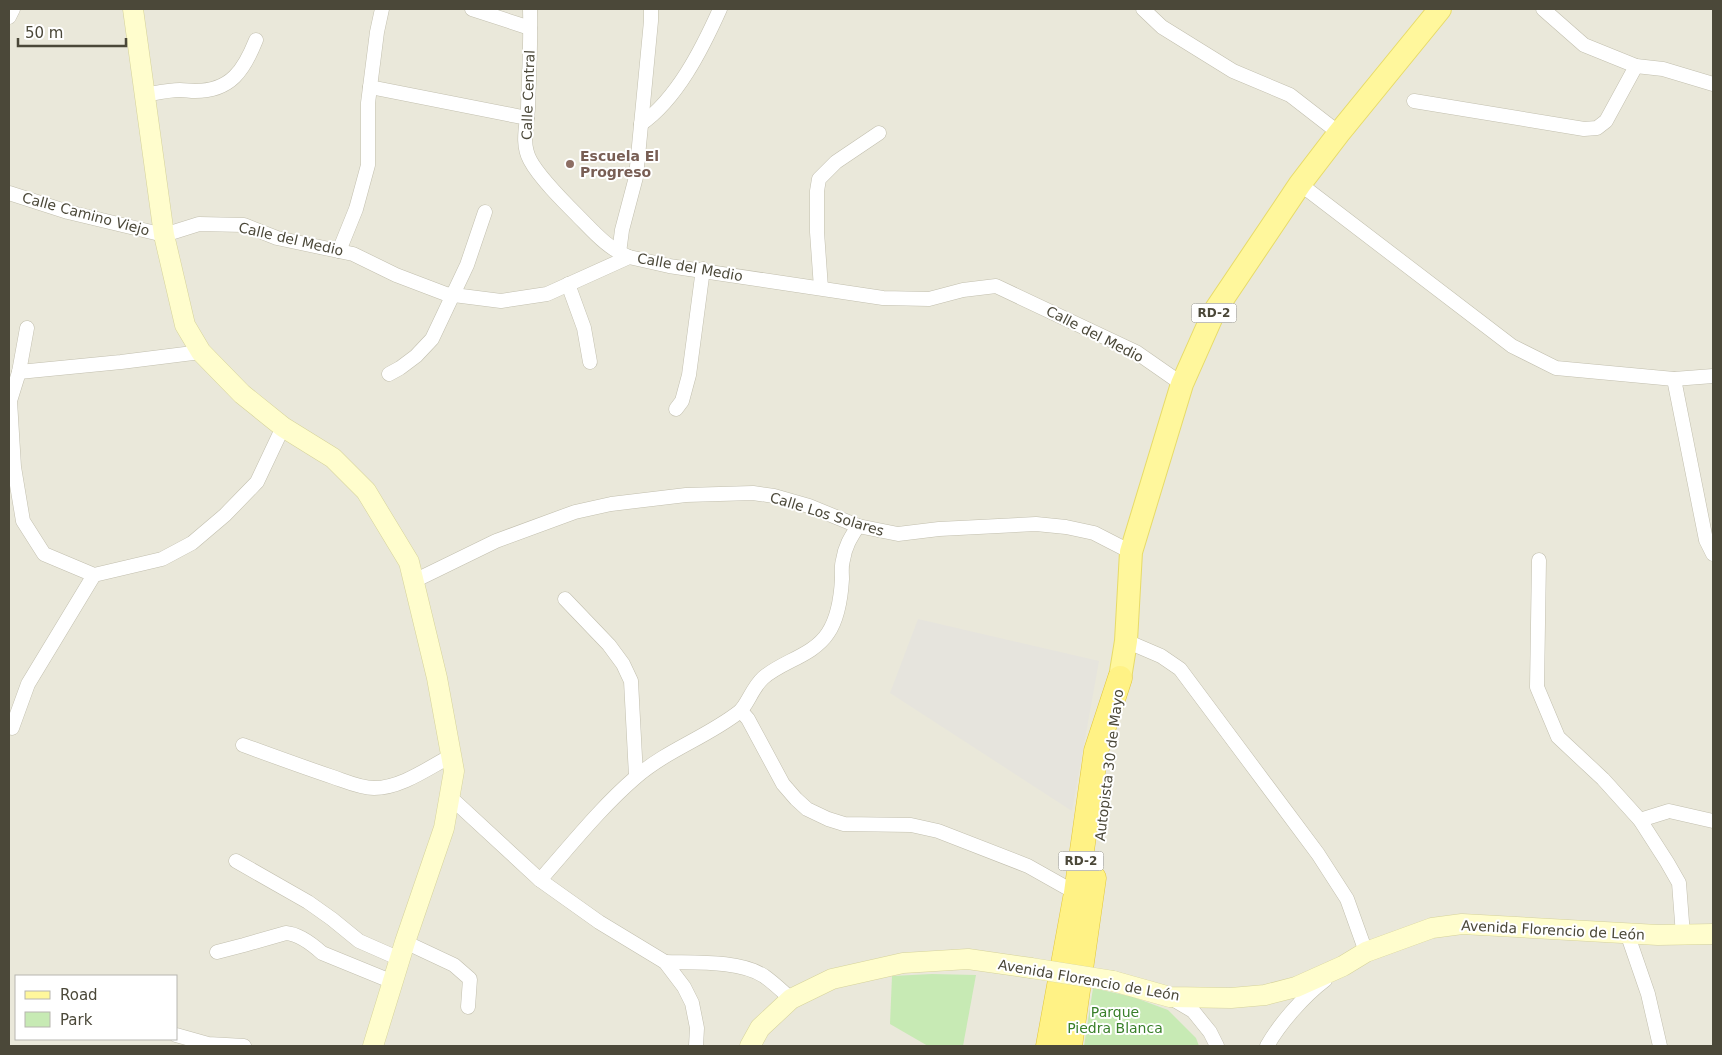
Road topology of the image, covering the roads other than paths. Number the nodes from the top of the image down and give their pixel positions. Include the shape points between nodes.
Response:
1 (14, 9) edge
2 (133, 9) edge
3 (382, 9) edge
4 (472, 9) edge
5 (530, 9) edge
6 (651, 9) edge
7 (720, 9) edge
8 (1142, 9) edge
9 (1440, 9) edge
10 (1543, 9) edge
11 (9, 18) edge
12 (530, 28) junction
13 (256, 40) dead end
14 (1636, 66) junction
15 (1713, 84) edge
16 (370, 87) junction
17 (145, 95) junction
18 (1414, 101) dead end
19 (527, 118) junction
20 (641, 124) junction
21 (879, 132) dead end
22 (1339, 133) junction
23 (1300, 184) junction
24 (9, 193) edge
25 (485, 212) dead end
26 (164, 235) junction
27 (339, 251) junction
28 (624, 255) junction
29 (703, 270) junction
30 (568, 284) junction
31 (821, 288) junction
32 (453, 295) junction
33 (27, 328) dead end
34 (201, 352) junction
35 (590, 362) dead end
36 (19, 372) junction
37 (389, 374) dead end
38 (1713, 376) edge
39 (1674, 379) junction
40 (1182, 384) junction
41 (676, 409) dead end
42 (283, 427) junction
43 (858, 526) junction
44 (1131, 552) junction
45 (1713, 554) edge
46 (1539, 560) dead end
47 (94, 575) junction
48 (414, 581) junction
49 (565, 599) dead end
50 (1126, 641) junction
51 (1120, 678) junction
52 (741, 711) junction
53 (12, 728) dead end
54 (243, 744) dead end
55 (451, 756) junction
56 (636, 776) junction
57 (449, 796) junction
58 (1640, 820) junction
59 (1713, 821) edge
60 (236, 861) dead end
61 (540, 880) junction
62 (1076, 893) junction
63 (1627, 933) junction
64 (1683, 934) junction
65 (1713, 934) edge
66 (402, 950) junction
67 (217, 952) dead end
68 (1366, 952) junction
69 (665, 962) junction
70 (1343, 966) junction
71 (393, 982) junction
72 (1170, 997) junction
73 (791, 999) junction
74 (468, 1007) dead end
75 (178, 1036) edge
76 (244, 1046) edge
77 (373, 1046) edge
78 (696, 1046) edge
79 (750, 1046) edge
80 (1048, 1046) edge
81 (1070, 1046) edge
82 (1217, 1046) edge
83 (1266, 1046) edge
84 (1660, 1046) edge

1 - 11 street
2 - 17 main road
3 - 16 street
4 - 12 street
5 - 12 street, Calle Central
6 - 20 street
7 - 20 street via 672,94 656,114
8 - 22 street via 1162,27 1233,71 1290,95
9 - 22 main road, RD-2
10 - 14 street via 1584,45
12 - 19 street, Calle Central
13 - 17 street via 247,62 226,84 212,89
14 - 15 street via 1663,69
14 - 18 street via 1606,121 1597,128 1584,129
16 - 19 street
16 - 27 street via 368,165 356,209
17 - 26 main road
19 - 28 street, Calle Central via 525,140 530,161 557,195 600,238
20 - 28 street via 636,176 622,230
21 - 31 street via 836,162 819,179 817,232
22 - 23 main road, RD-2
23 - 39 street via 1512,346 1556,368
23 - 40 main road, RD-2 via 1214,312
24 - 26 street, Calle Camino Viejo via 68,212
25 - 32 street
26 - 27 street, Calle del Medio via 199,224 244,225 277,238
26 - 34 main road via 185,325
27 - 32 street, Calle del Medio
28 - 29 street, Calle del Medio
28 - 30 street, Calle del Medio
29 - 31 street, Calle del Medio
29 - 41 street via 689,375 682,401
30 - 32 street, Calle del Medio via 547,294 501,301
30 - 35 street via 584,328
31 - 40 street, Calle del Medio via 883,298 929,299 996,286 1136,352
32 - 37 street via 432,339 416,356
33 - 36 street
34 - 36 street
34 - 42 main road via 242,394
36 - 47 street via 10,401 14,467 24,521 44,554
38 - 39 street
39 - 45 street via 1706,540
40 - 44 main road, RD-2
42 - 47 street via 258,482 192,543 162,559
42 - 48 main road via 333,458 366,491 409,562
43 - 44 street, Calle Los Solares via 898,534 1036,524 1094,533
43 - 48 street, Calle Los Solares via 809,506 754,493 686,495 610,504 530,527
43 - 52 street via 847,542 838,611 828,633 816,646 763,678
44 - 50 main road, RD-2
46 - 58 street via 1537,688 1558,736
47 - 53 street via 28,684
48 - 55 main road
49 - 56 street via 609,645 624,664 631,681
50 - 51 main road, RD-2
50 - 68 street via 1161,656 1180,669 1318,854 1347,899
51 - 62 highway, Autopista 30 de Mayo / RD-2 via 1096,751
51 - 81 highway, Autopista 30 de Mayo / RD-2
52 - 56 street
52 - 62 street via 783,784 807,809 844,824 911,825 938,831 1028,866
54 - 55 street via 316,772 373,788 410,778
55 - 57 main road via 454,771
56 - 61 street
57 - 61 street
57 - 66 main road via 444,828
58 - 59 street via 1669,812
58 - 64 street via 1679,883
60 - 66 street via 308,902 359,941
61 - 69 street via 599,922
62 - 80 highway, Autopista 30 de Mayo / RD-2
63 - 64 main road, Avenida Florencio de León
63 - 68 main road, Avenida Florencio de León via 1462,924 1432,928
63 - 84 street via 1648,994
64 - 65 main road, Avenida Florencio de León
66 - 71 main road
66 - 74 street via 454,965 470,980
67 - 71 street via 292,933 322,953
68 - 70 main road, Avenida Florencio de León
69 - 73 street via 725,964 748,970 763,976
69 - 78 street via 692,1003 697,1028
70 - 72 main road, Avenida Florencio de León via 1296,987 1265,994 1230,998
70 - 83 street via 1300,1003
71 - 77 main road
72 - 73 main road, Avenida Florencio de León, bridge via 1113,981 968,959 903,963 832,979
72 - 82 street via 1193,1011
73 - 79 main road, Avenida Florencio de León via 760,1028
75 - 76 street via 208,1044

